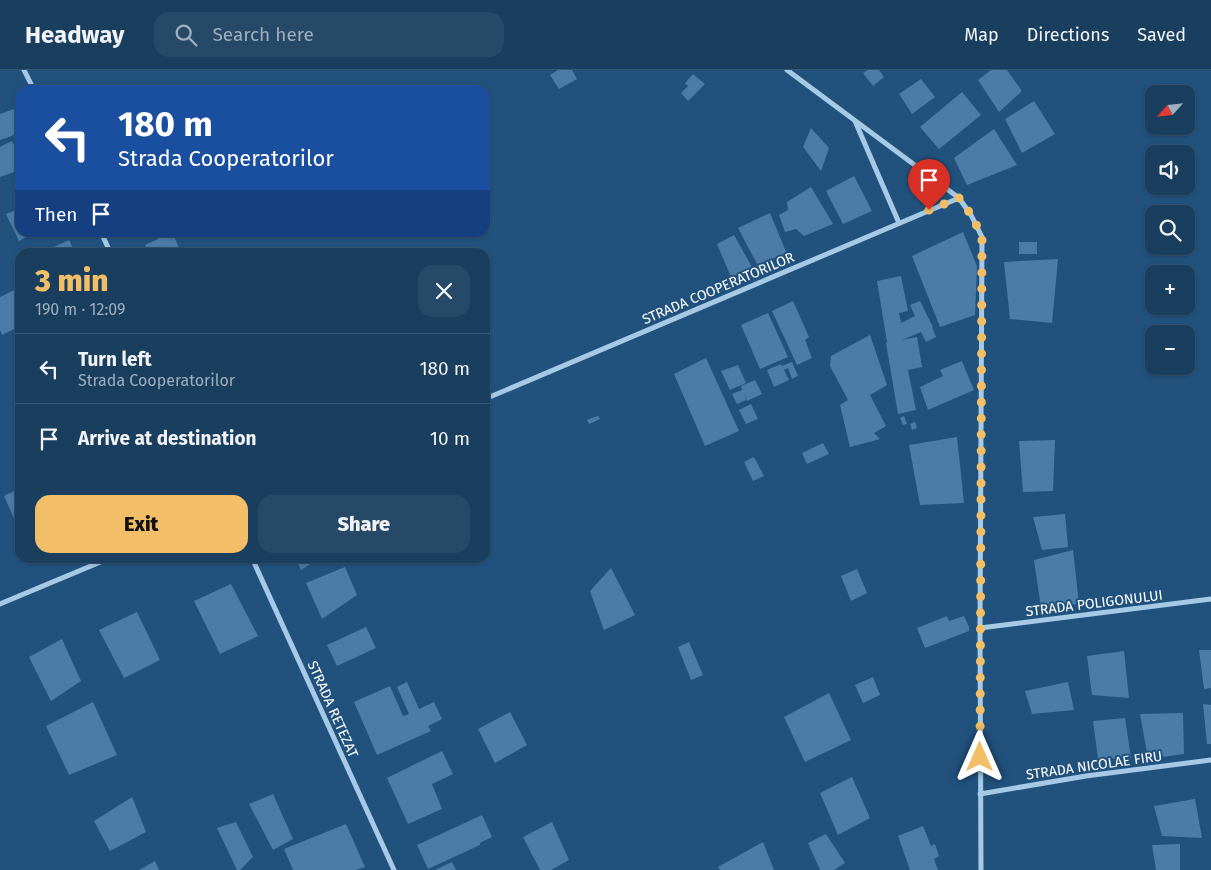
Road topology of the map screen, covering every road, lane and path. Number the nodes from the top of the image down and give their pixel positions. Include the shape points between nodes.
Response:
1 (24, 70) edge
2 (787, 70) edge
3 (32, 85) edge
4 (854, 120) junction
5 (959, 198) junction
6 (899, 223) junction
7 (490, 397) edge
8 (98, 563) edge
9 (254, 563) edge
10 (1211, 599) edge
11 (0, 604) edge
12 (980, 628) junction
13 (1211, 760) edge
14 (980, 794) junction
15 (394, 870) edge
16 (981, 870) edge

1 - 3 street
2 - 4 street
4 - 5 street
4 - 6 street
5 - 6 street, STRADA COOPERATORILOR
5 - 12 street via 982,237
6 - 7 street, STRADA COOPERATORILOR
8 - 11 street
9 - 15 street, STRADA RETEZAT
10 - 12 street, STRADA POLIGONULUI
12 - 14 street
13 - 14 street, STRADA NICOLAE FIRU
14 - 16 street

